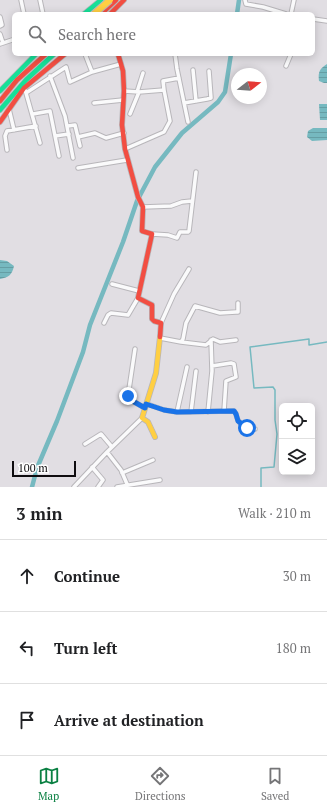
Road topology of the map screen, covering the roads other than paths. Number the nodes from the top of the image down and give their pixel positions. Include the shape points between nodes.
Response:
1 (21, 0) edge
2 (40, 0) edge
3 (89, 0) edge
4 (101, 0) edge
5 (110, 0) edge
6 (116, 0) edge
7 (124, 0) edge
8 (245, 0) edge
9 (294, 0) edge
10 (24, 12) edge
11 (43, 12) edge
12 (96, 12) edge
13 (112, 12) edge
14 (279, 12) edge
15 (292, 12) edge
16 (0, 18) edge
17 (315, 19) edge
18 (327, 21) edge
19 (0, 26) edge
20 (0, 34) edge
21 (12, 40) edge
22 (1, 43) edge
23 (34, 56) edge
24 (44, 56) edge
25 (52, 56) edge
26 (62, 56) edge
27 (86, 56) edge
28 (119, 56) edge
29 (175, 56) edge
30 (290, 56) edge
31 (121, 64) junction
32 (286, 66) dead end
33 (193, 70) dead end
34 (92, 72) junction
35 (209, 72) dead end
36 (143, 73) dead end
37 (50, 76) junction
38 (178, 78) junction
39 (25, 90) junction
40 (164, 90) junction
41 (0, 91) edge
42 (124, 91) junction
43 (138, 92) junction
44 (123, 100) junction
45 (0, 101) edge
46 (196, 101) junction
47 (94, 103) dead end
48 (184, 103) junction
49 (9, 109) junction
50 (0, 110) edge
51 (33, 114) junction
52 (130, 114) dead end
53 (0, 122) edge
54 (188, 122) dead end
55 (36, 126) junction
56 (68, 126) junction
57 (14, 130) junction
58 (124, 133) junction
59 (69, 134) junction
60 (55, 136) junction
61 (78, 137) junction
62 (40, 143) dead end
63 (80, 146) dead end
64 (125, 149) junction
65 (7, 150) dead end
66 (59, 156) dead end
67 (73, 158) dead end
68 (127, 160) junction
69 (78, 168) dead end
70 (196, 172) dead end
71 (141, 202) junction
72 (192, 202) junction
73 (152, 234) junction
74 (189, 269) dead end
75 (112, 284) dead end
76 (139, 291) junction
77 (138, 298) junction
78 (238, 303) dead end
79 (104, 323) dead end
80 (161, 323) junction
81 (160, 338) junction
82 (211, 340) junction
83 (236, 340) dead end
84 (181, 342) junction
85 (135, 349) dead end
86 (212, 366) junction
87 (188, 367) dead end
88 (196, 372) dead end
89 (146, 406) junction
90 (224, 411) junction
91 (177, 412) junction
92 (191, 412) junction
93 (208, 412) junction
94 (142, 418) junction
95 (255, 430) dead end
96 (155, 436) dead end
97 (85, 444) dead end
98 (112, 447) junction
99 (107, 452) junction
100 (153, 460) dead end
101 (92, 467) junction
102 (122, 473) junction
103 (160, 480) dead end
104 (127, 484) junction
105 (74, 487) edge
106 (98, 487) edge
107 (117, 487) edge

1 - 10 street
2 - 11 street
3 - 12 main road
4 - 12 main road
5 - 12 main road, bridge
6 - 12 main road
7 - 13 main road
8 - 14 street via 246,4
9 - 15 street
16 - 19 street
17 - 18 street
20 - 22 street
21 - 22 street
23 - 41 main road
24 - 45 main road via 17,80
25 - 50 main road via 34,71
26 - 39 main road
27 - 34 street
28 - 31 main road
29 - 38 street
30 - 32 street
31 - 34 street
31 - 42 main road
33 - 46 street
34 - 37 street via 70,82 66,67
35 - 46 street via 211,98
36 - 43 street
37 - 39 street
37 - 56 street
38 - 40 street via 163,81
38 - 48 street
39 - 49 main road
39 - 51 street
40 - 43 street
40 - 64 street via 170,121 164,132
42 - 43 street
42 - 44 main road
43 - 52 street
44 - 47 street
44 - 58 main road
46 - 48 street
48 - 54 street
49 - 53 main road
49 - 57 street
51 - 55 street
51 - 60 street via 50,111
55 - 57 street
55 - 62 street
56 - 59 street
56 - 61 street via 75,125
57 - 65 street via 6,133
58 - 61 street via 106,138 95,133
58 - 64 main road
59 - 60 street
59 - 67 street
60 - 66 street
61 - 63 street
64 - 68 main road
68 - 69 street
68 - 71 main road
70 - 72 street
71 - 72 street via 171,206
71 - 73 main road via 142,231
72 - 73 street via 189,232 180,232 178,238
73 - 76 main road
74 - 80 street
75 - 76 street
76 - 77 main road
77 - 79 street via 128,315 111,313
77 - 80 main road via 152,305 152,320
78 - 84 street via 238,312 220,312 195,306 186,323
80 - 81 main road
81 - 84 street
81 - 89 main road via 156,373
82 - 83 street
82 - 84 street via 206,345
82 - 86 street
85 - 89 street via 128,396 129,399
86 - 90 street via 234,364 236,377 226,381
86 - 93 street
87 - 91 street
88 - 92 street
89 - 91 street
89 - 94 main road
90 - 93 street
90 - 95 street via 235,412 238,421
91 - 92 street
92 - 93 street
94 - 96 main road via 148,422
94 - 98 street
97 - 98 street via 101,434
98 - 99 street
99 - 101 street
99 - 102 street
100 - 102 street
101 - 105 street
101 - 106 street via 103,480
102 - 104 street
103 - 104 street
104 - 107 street

